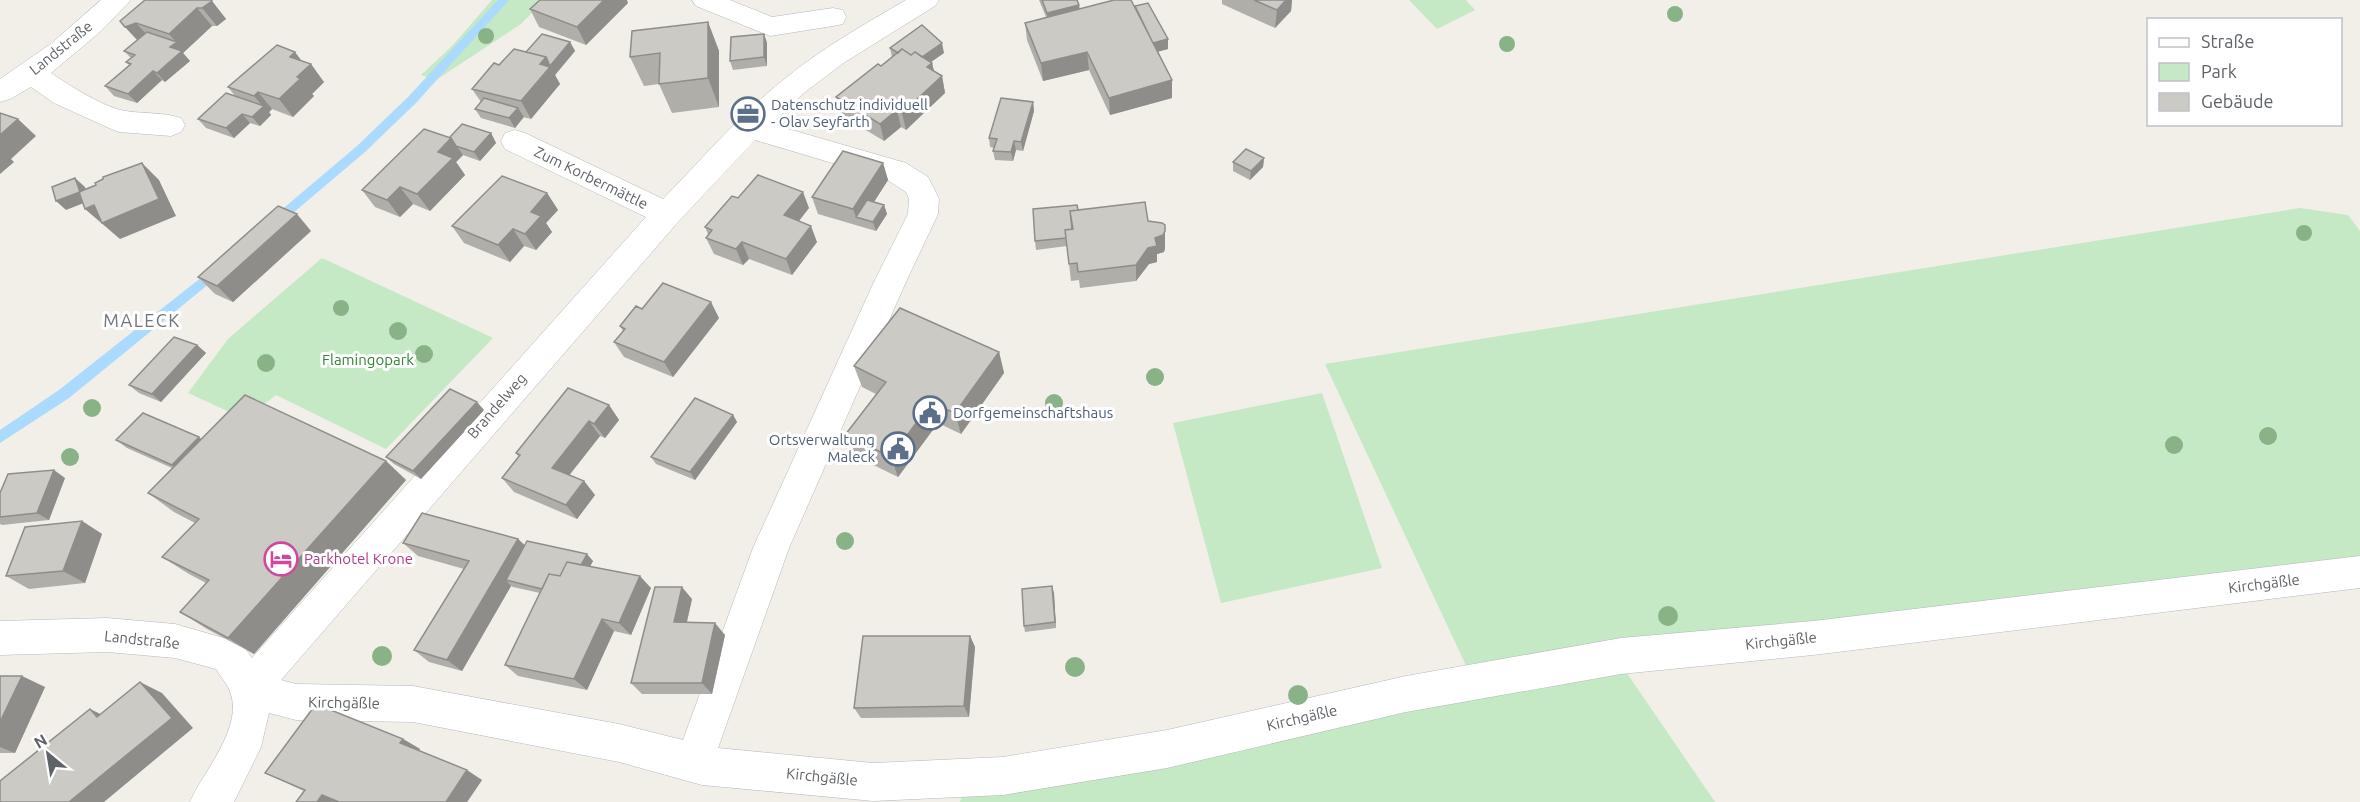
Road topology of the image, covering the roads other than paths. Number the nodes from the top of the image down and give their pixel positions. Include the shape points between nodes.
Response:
1 (118, 0) edge
2 (705, 0) edge
3 (926, 0) edge
4 (833, 9) edge
5 (835, 55) junction
6 (32, 73) junction
7 (0, 92) edge
8 (171, 125) dead end
9 (749, 128) junction
10 (514, 141) dead end
11 (667, 214) junction
12 (2360, 573) edge
13 (0, 639) edge
14 (249, 688) junction
15 (694, 762) junction
16 (210, 802) edge

1 - 6 street, Landstraße
2 - 4 street via 770,27
3 - 5 street, Brandelweg
4 - 5 street
5 - 9 street, Brandelweg via 795,85
6 - 7 street, Landstraße
6 - 8 street via 64,96 119,121
9 - 11 street, Brandelweg
9 - 15 street via 896,171 918,185 924,199 923,214 771,548
10 - 11 street, Zum Korbermättle
11 - 14 street, Brandelweg
12 - 15 street, Kirchgäßle via 1813,638 1621,656 1406,694 1167,749 1003,776 873,782 702,766
13 - 14 street, Landstraße via 107,635 175,641 228,656
14 - 15 street, Kirchgäßle via 296,702 413,704 619,743
14 - 16 street via 250,721 239,754

